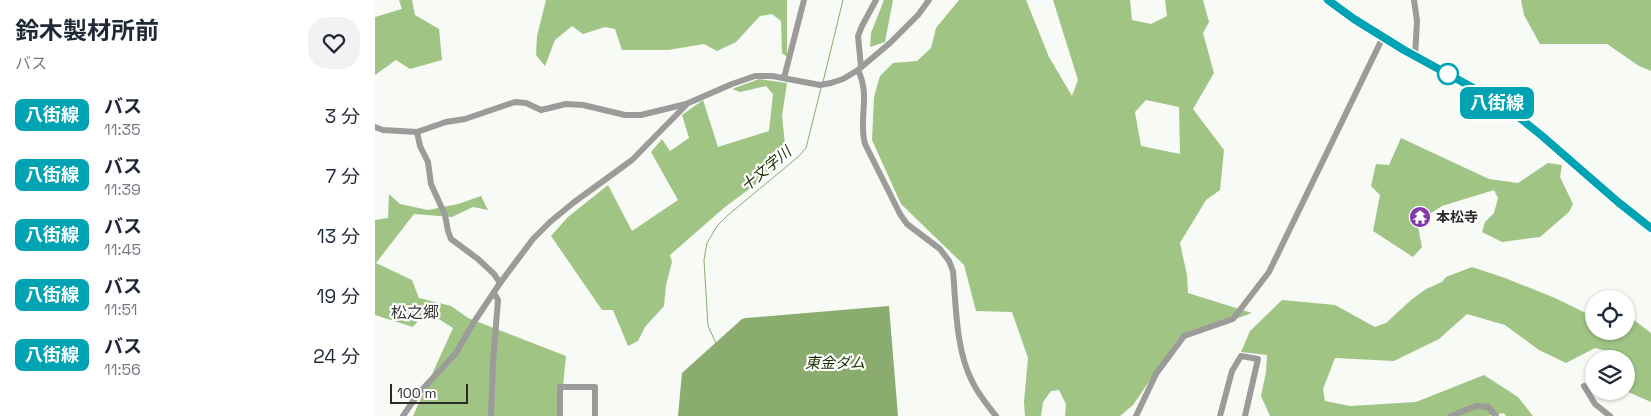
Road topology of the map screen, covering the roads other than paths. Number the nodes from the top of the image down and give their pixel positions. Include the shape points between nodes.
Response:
1 (804, 0) edge
2 (876, 0) edge
3 (929, 0) edge
4 (1328, 0) edge
5 (1414, 0) edge
6 (1383, 37) junction
7 (1415, 56) junction
8 (859, 69) junction
9 (785, 78) junction
10 (687, 104) junction
11 (375, 127) edge
12 (417, 132) junction
13 (1651, 228) edge
14 (500, 283) junction
15 (494, 293) junction
16 (1584, 386) dead end
17 (403, 416) edge
18 (491, 416) edge
19 (560, 416) edge
20 (595, 416) edge
21 (996, 416) edge
22 (1136, 416) edge
23 (1220, 416) edge
24 (1245, 416) edge
25 (1451, 416) edge
26 (1496, 416) edge
27 (1610, 416) edge

1 - 9 street
2 - 8 street via 859,36
3 - 8 street via 890,43
4 - 6 main road
5 - 7 street via 1417,20
6 - 7 main road
6 - 22 street via 1269,272 1233,319 1184,336 1156,374
7 - 13 main road via 1521,119
8 - 9 street via 843,79 819,85
8 - 21 street via 865,97 865,144 907,224 940,249 949,261 966,368 978,392
9 - 10 street via 755,76
10 - 12 street via 625,115 583,105 566,104 541,110 515,102
10 - 14 street via 633,160 549,222
11 - 12 street
12 - 14 street via 451,239 478,259
14 - 15 street
15 - 17 street via 456,353 418,394
15 - 18 street via 498,300
16 - 27 street via 1595,404
19 - 20 street via 560,387 595,387
23 - 24 street via 1232,371 1241,356 1258,359
25 - 26 street via 1475,406 1488,407

